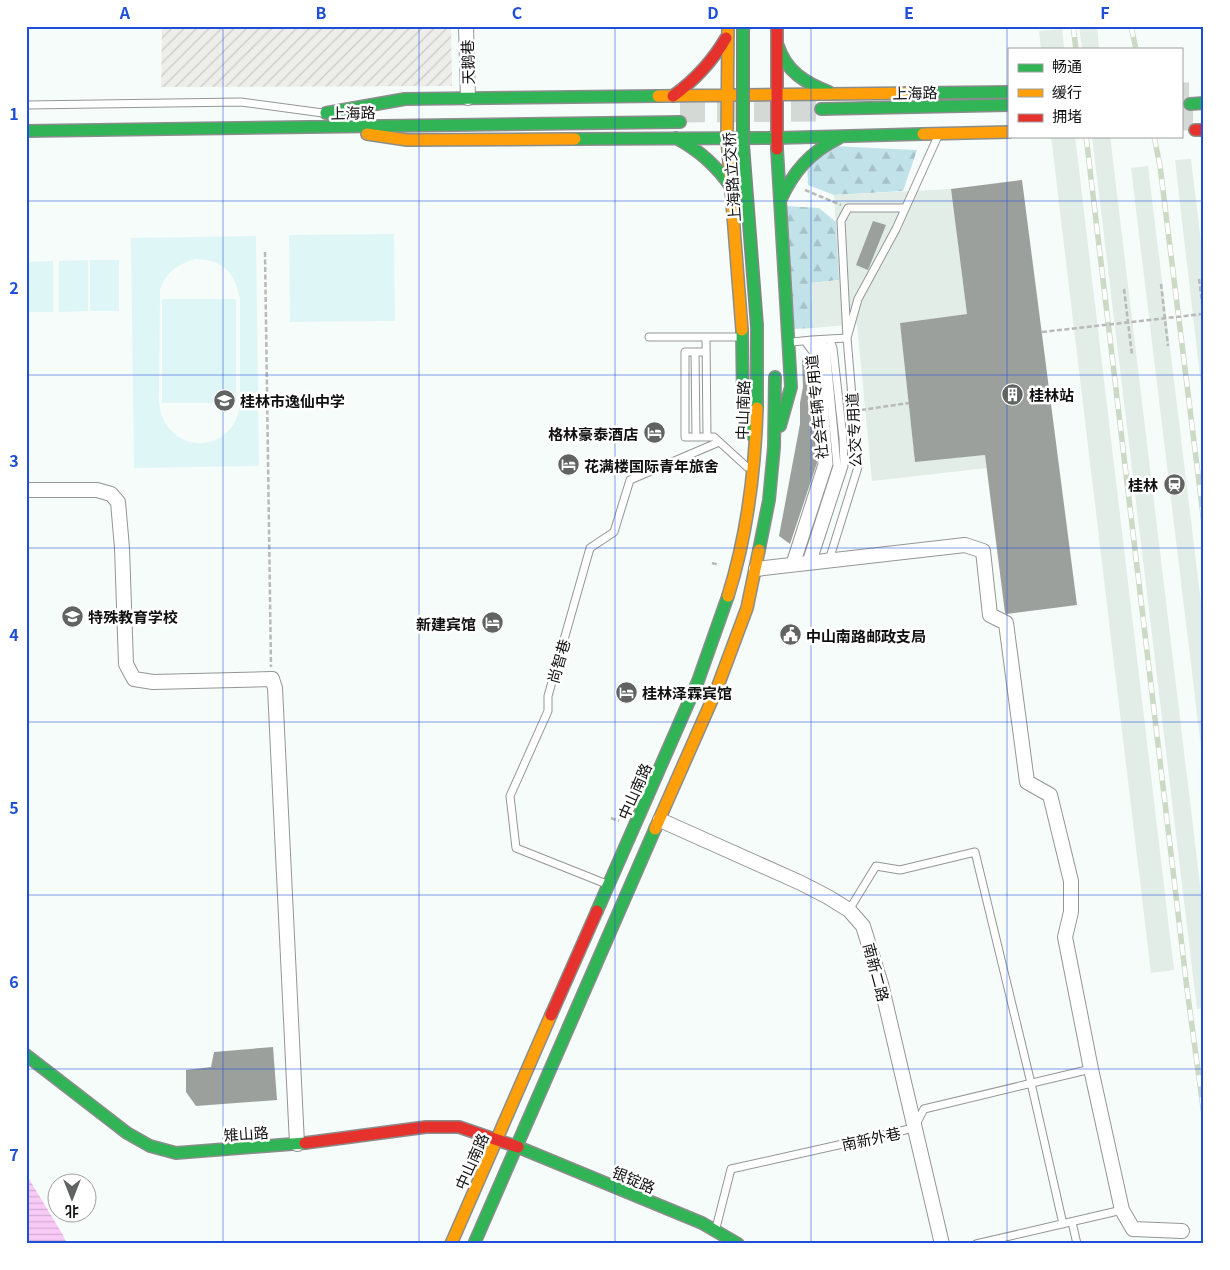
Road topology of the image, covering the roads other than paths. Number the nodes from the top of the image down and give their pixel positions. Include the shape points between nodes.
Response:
1 (466, 26) edge
2 (743, 26) edge
3 (728, 31) edge
4 (777, 31) edge
5 (757, 87) dead end
6 (1008, 92) edge
7 (834, 93) junction
8 (1204, 93) edge
9 (726, 94) junction
10 (775, 94) junction
11 (673, 96) junction
12 (468, 98) junction
13 (1204, 104) edge
14 (1008, 105) edge
15 (26, 106) edge
16 (757, 106) dead end
17 (821, 109) tunnel mouth
18 (326, 113) junction
19 (392, 113) dead end
20 (246, 114) dead end
21 (680, 122) tunnel mouth
22 (757, 126) dead end
23 (326, 127) junction
24 (26, 131) edge
25 (1008, 132) edge
26 (939, 134) junction
27 (270, 136) dead end
28 (842, 136) junction
29 (676, 138) junction
30 (727, 138) junction
31 (776, 138) junction
32 (757, 145) dead end
33 (731, 187) junction
34 (779, 204) junction
35 (905, 208) junction
36 (757, 326) joint
37 (649, 337) dead end
38 (706, 337) junction
39 (742, 337) junction
40 (847, 338) junction
41 (829, 339) junction
42 (812, 340) junction
43 (789, 342) junction
44 (706, 352) junction
45 (774, 362) dead end
46 (707, 437) junction
47 (719, 442) junction
48 (756, 446) junction
49 (774, 447) junction
50 (753, 473) junction
51 (26, 490) edge
52 (810, 558) junction
53 (794, 560) junction
54 (756, 567) junction
55 (660, 820) junction
56 (609, 885) junction
57 (849, 910) junction
58 (26, 1055) edge
59 (1091, 1069) junction
60 (1031, 1083) junction
61 (914, 1128) junction
62 (497, 1139) junction
63 (297, 1144) junction
64 (516, 1146) junction
65 (1122, 1210) junction
66 (1072, 1222) junction
67 (1063, 1224) junction
68 (715, 1231) junction
69 (1182, 1231) dead end
70 (451, 1244) edge
71 (474, 1244) edge
72 (738, 1244) edge
73 (942, 1244) edge
74 (976, 1244) edge
75 (1077, 1244) edge

1 - 12 street, 天鹅巷
2 - 36 main road, 上海路立交桥, bridge via 743,145
3 - 9 main road
3 - 11 main road via 716,56 694,80
4 - 7 main road via 780,51 788,68 814,86
4 - 10 main road
5 - 16 main road
6 - 7 main road
7 - 10 main road
8 - 13 main road via 1190,99
9 - 10 main road
9 - 11 main road
9 - 30 main road
10 - 31 main road
11 - 12 main road
12 - 18 main road via 405,99
14 - 17 main road, 上海路
15 - 18 lane via 241,102
18 - 19 main road, 上海路
18 - 20 main road, 上海路
21 - 23 main road, 上海路
22 - 32 main road, 上海路立交桥
23 - 24 main road, 上海路
23 - 27 lane
23 - 29 main road via 407,140
25 - 26 main road
26 - 28 main road
26 - 35 lane
28 - 31 main road
28 - 34 main road via 828,142 801,163 788,181
29 - 30 main road
29 - 33 main road via 694,146 719,168
30 - 31 main road
30 - 33 main road
31 - 34 main road
33 - 39 main road
34 - 43 main road
35 - 40 lane, 公交专用道 via 858,299
35 - 40 lane via 848,208 841,221
36 - 48 main road, 中山南路
37 - 38 lane
38 - 39 lane
38 - 44 lane
39 - 48 main road via 743,402
40 - 41 lane
40 - 52 lane, 公交专用道 via 858,467 830,556
41 - 42 lane
41 - 52 lane via 833,348 844,438 844,466
42 - 43 lane, 社会车辆专用道
42 - 52 lane via 826,348 836,466
42 - 53 lane, 社会车辆专用道 via 820,351 829,464
43 - 49 main road via 791,387
44 - 46 lane
44 - 46 lane via 695,352 696,437
45 - 49 main road
46 - 47 lane via 714,437
47 - 50 lane
47 - 56 lane, 尚智巷 via 630,480 614,532 590,548 548,696 548,711 510,796 516,848
48 - 50 main road, 中山南路
49 - 54 main road via 769,500
50 - 56 main road, 中山南路 via 736,569 713,641 694,692
51 - 63 street via 97,490 111,494 118,502 126,664 134,679 153,682 272,679 275,688
52 - 53 lane, 公交专用道
53 - 54 lane, 公交专用道
54 - 55 main road via 747,608 726,666
54 - 59 street via 965,544 983,551 990,615 1006,623 1027,782 1050,795 1071,881 1071,912 1065,937
55 - 57 street, 南新二路 via 801,883
55 - 64 main road
56 - 62 main road, 中山南路
57 - 60 lane via 876,866 900,870 976,852
57 - 61 street, 南新二路 via 864,926 871,946
58 - 63 main road, 雉山路 via 128,1133 150,1146 176,1153
59 - 60 lane, 南新外巷
59 - 65 street
60 - 61 lane, 南新外巷 via 924,1109
60 - 67 lane
61 - 68 lane, 南新外巷 via 731,1168
61 - 73 street, 南新二路
62 - 63 main road, 雉山路 via 459,1127 426,1127
62 - 64 main road, 银锭路
62 - 70 main road, 中山南路
64 - 68 main road, 银锭路
64 - 71 main road
65 - 66 lane
65 - 69 street via 1133,1229
66 - 67 lane
66 - 75 lane
67 - 74 lane
68 - 72 main road, 银锭路

